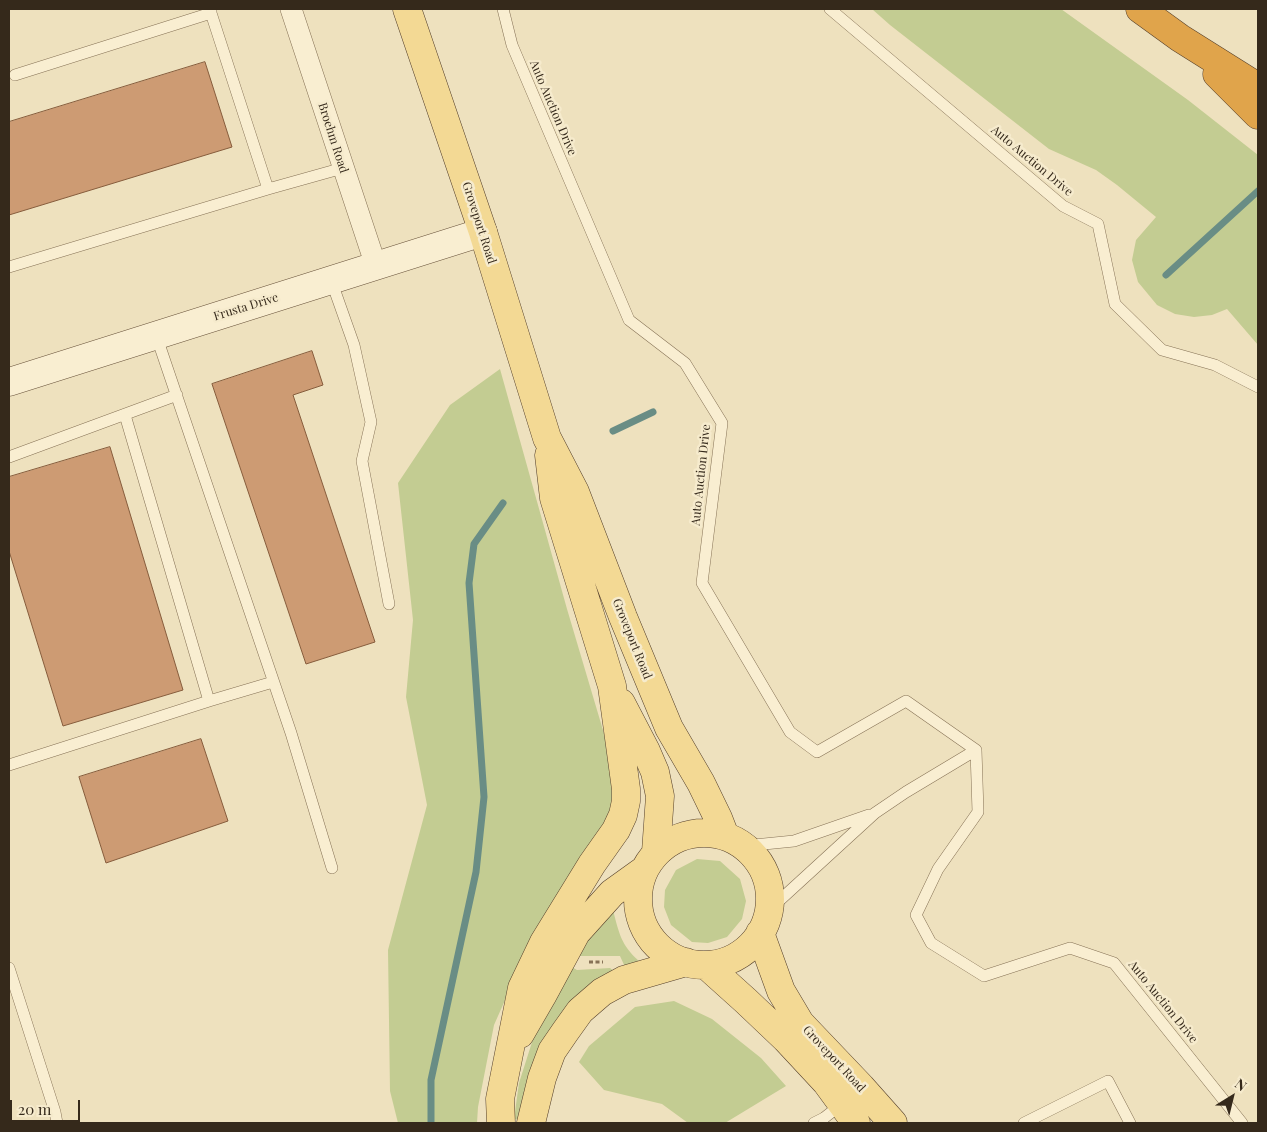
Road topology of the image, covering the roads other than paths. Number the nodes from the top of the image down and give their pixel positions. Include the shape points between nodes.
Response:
1 (291, 9) edge
2 (407, 9) edge
3 (503, 9) edge
4 (830, 9) edge
5 (1140, 9) edge
6 (211, 11) edge
7 (1180, 38) junction
8 (15, 75) dead end
9 (1258, 87) edge
10 (1258, 115) edge
11 (343, 168) junction
12 (268, 189) junction
13 (483, 232) junction
14 (9, 266) edge
15 (376, 266) junction
16 (331, 280) junction
17 (156, 335) junction
18 (9, 382) edge
19 (1258, 387) edge
20 (177, 395) junction
21 (125, 415) junction
22 (547, 438) junction
23 (9, 457) edge
24 (389, 604) dead end
25 (273, 682) junction
26 (612, 686) junction
27 (209, 701) junction
28 (976, 750) junction
29 (9, 765) edge
30 (875, 813) junction
31 (734, 841) junction
32 (650, 861) junction
33 (332, 868) dead end
34 (764, 922) junction
35 (696, 963) junction
36 (9, 968) edge
37 (509, 1051) junction
38 (853, 1101) edge
39 (57, 1123) edge
40 (501, 1123) edge
41 (532, 1123) edge
42 (814, 1123) edge
43 (893, 1123) edge
44 (1024, 1123) edge
45 (1130, 1123) edge
46 (1242, 1123) edge

1 - 11 street, Broehm Road
2 - 13 main road, Groveport Road
3 - 28 lane, Auto Auction Drive via 512,45 629,320 685,363 722,423 702,582 790,732 817,752 906,701
4 - 19 lane, Auto Auction Drive via 1063,206 1098,224 1115,304 1162,350 1215,365
5 - 7 highway
6 - 8 lane
6 - 12 lane
7 - 9 highway
7 - 10 highway
11 - 12 lane
11 - 15 street, Broehm Road
12 - 14 lane
13 - 15 street, Frusta Drive
13 - 22 main road, Groveport Road
15 - 16 street, Frusta Drive
16 - 17 street, Frusta Drive
16 - 24 lane via 354,345 371,422 362,461
17 - 18 street, Frusta Drive
17 - 20 lane
20 - 21 lane
20 - 25 lane
21 - 23 lane
21 - 27 lane
22 - 26 main road, Groveport Road via 554,498
22 - 31 main road, Groveport Road via 575,492 669,728
25 - 27 lane
25 - 33 lane
26 - 32 main road, Groveport Road via 655,772 660,796
26 - 37 main road, Groveport Road via 626,801 616,830 544,942 522,988
27 - 29 lane
28 - 30 lane
28 - 46 lane, Auto Auction Drive via 978,812 938,869 916,915 931,943 984,976 1070,948 1114,963
30 - 31 lane via 794,841
30 - 34 lane
31 - 32 main road via 706,832 688,834 671,841
31 - 34 main road via 757,859 765,875 769,892
32 - 35 main road via 638,892 639,912 647,933 661,950
32 - 37 main road, Groveport Road via 612,893 576,933
34 - 35 main road via 749,947 735,957 719,963
34 - 38 main road, Groveport Road via 781,991
35 - 38 main road, Groveport Road via 746,1001 826,1082
35 - 41 main road via 624,980 602,992 580,1011 552,1051
36 - 39 lane
37 - 40 main road, Groveport Road via 500,1099
38 - 42 lane
38 - 43 main road, Groveport Road
44 - 45 lane via 1108,1081

